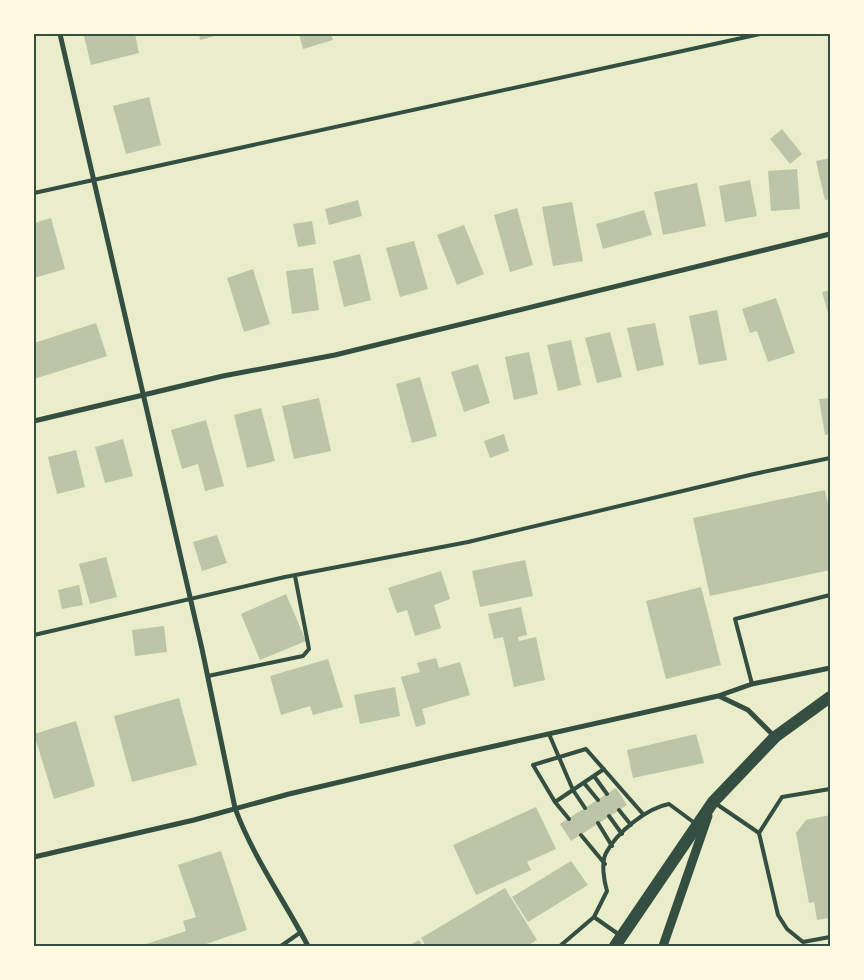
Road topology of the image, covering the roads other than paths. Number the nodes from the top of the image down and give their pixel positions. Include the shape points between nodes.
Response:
1 (60, 34) edge
2 (760, 34) edge
3 (93, 179) junction
4 (34, 192) edge
5 (830, 234) edge
6 (142, 395) junction
7 (34, 420) edge
8 (830, 458) edge
9 (295, 576) junction
10 (830, 595) edge
11 (190, 598) junction
12 (34, 635) edge
13 (830, 668) edge
14 (208, 676) junction
15 (752, 684) junction
16 (718, 696) junction
17 (830, 697) edge
18 (549, 734) junction
19 (775, 737) junction
20 (558, 757) junction
21 (604, 769) junction
22 (594, 776) junction
23 (584, 783) junction
24 (830, 789) edge
25 (572, 790) junction
26 (607, 794) dead end
27 (598, 800) dead end
28 (555, 802) junction
29 (713, 802) junction
30 (235, 808) junction
31 (585, 808) dead end
32 (619, 810) dead end
33 (643, 814) junction
34 (609, 816) dead end
35 (569, 819) dead end
36 (598, 824) dead end
37 (631, 825) junction
38 (698, 825) junction
39 (759, 833) junction
40 (622, 834) junction
41 (581, 835) dead end
42 (612, 846) junction
43 (34, 857) edge
44 (605, 864) junction
45 (594, 917) junction
46 (301, 932) junction
47 (830, 937) edge
48 (619, 942) edge
49 (281, 946) edge
50 (308, 946) edge
51 (560, 946) edge
52 (663, 946) edge

1 - 3 street
2 - 3 lane
3 - 4 lane
3 - 6 street
5 - 6 street via 344,353
6 - 7 street
6 - 11 street
8 - 9 lane via 468,542
9 - 11 lane
9 - 14 lane via 309,649 303,656
10 - 15 lane via 735,619
11 - 12 lane
11 - 14 street
13 - 15 street
14 - 30 street
15 - 16 street
16 - 18 street
16 - 19 street via 748,710
17 - 19 main road
18 - 20 lane
18 - 30 street
19 - 29 main road
20 - 21 lane via 586,749
20 - 25 lane
20 - 28 lane via 533,765
21 - 22 lane
21 - 33 lane
22 - 23 lane
22 - 26 lane
23 - 25 lane
23 - 27 lane
24 - 39 lane via 782,797
25 - 28 lane
25 - 31 lane
28 - 35 lane
29 - 38 main road
29 - 39 lane
29 - 52 street
30 - 43 street
30 - 46 street via 280,900
32 - 37 lane
33 - 37 lane
33 - 38 lane via 669,804
34 - 40 lane
36 - 42 lane
37 - 40 lane
38 - 48 main road
39 - 47 lane via 778,915 787,929 803,942
40 - 42 lane
41 - 44 lane
42 - 44 lane via 606,854
44 - 45 lane via 607,891
45 - 48 lane
45 - 51 lane
46 - 49 lane
46 - 50 street

